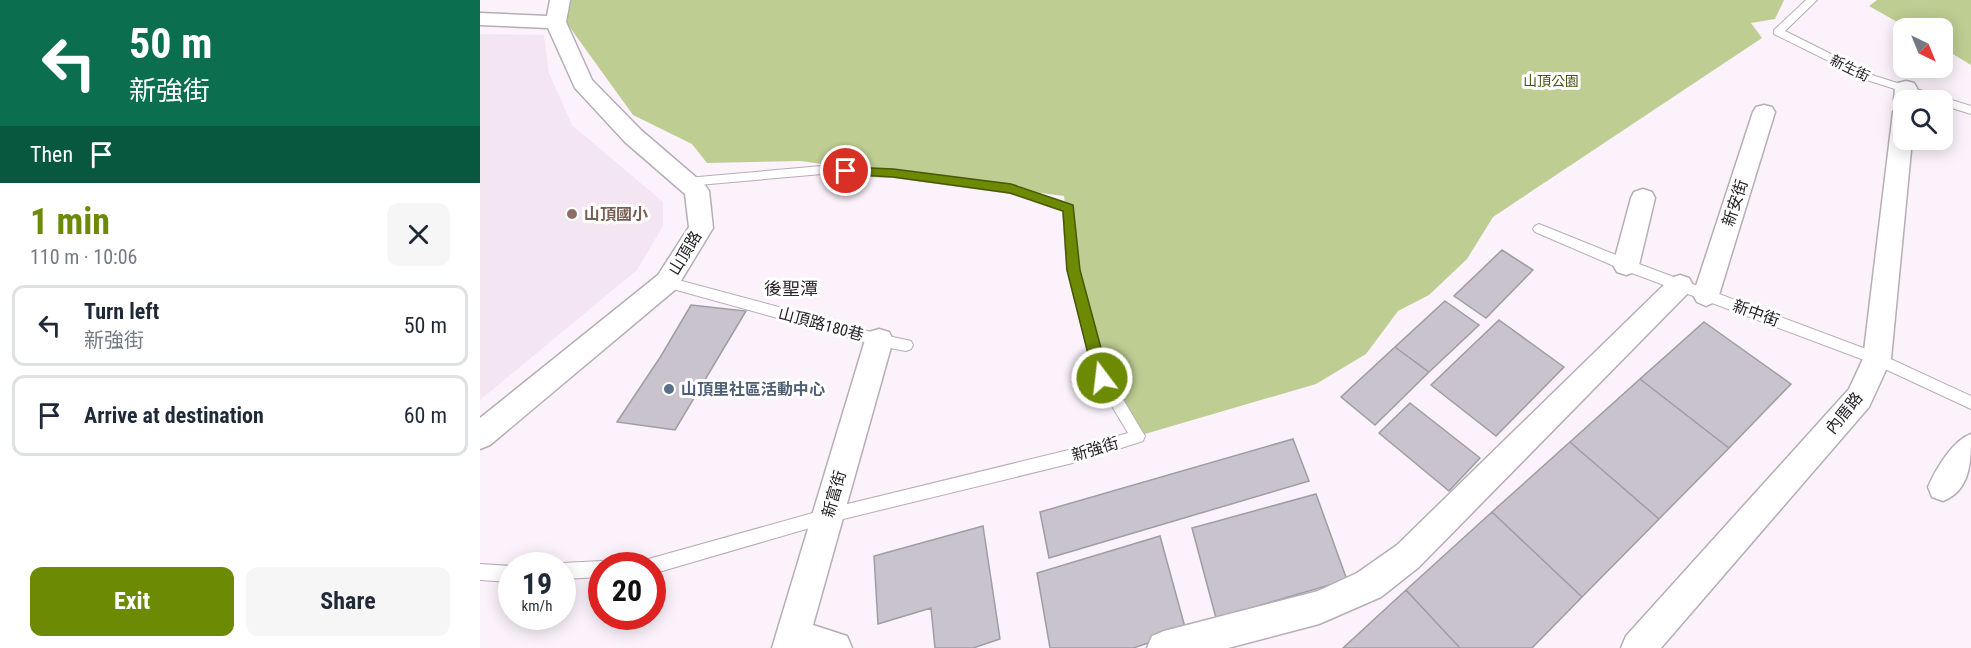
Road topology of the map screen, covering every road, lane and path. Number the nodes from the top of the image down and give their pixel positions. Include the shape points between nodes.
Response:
1 (1812, 0) edge
2 (558, 11) edge
3 (480, 19) edge
4 (1893, 92) edge
5 (1953, 107) edge
6 (1971, 110) edge
7 (1764, 112) dead end
8 (1900, 150) edge
9 (687, 182) junction
10 (1643, 198) dead end
11 (1539, 229) dead end
12 (1626, 265) junction
13 (667, 282) junction
14 (1693, 290) junction
15 (892, 342) joint
16 (1877, 358) junction
17 (1971, 403) edge
18 (480, 436) edge
19 (1971, 447) edge
20 (1943, 487) dead end
21 (827, 516) junction
22 (666, 562) edge
23 (480, 573) edge
24 (498, 574) edge
25 (791, 643) edge
26 (835, 648) edge
27 (1164, 648) edge
28 (1638, 648) edge

1 - 4 lane, 新生街 via 1778,32
2 - 3 street
2 - 9 street, 山頂路 via 583,83 633,136
5 - 6 lane, 新生街
7 - 14 street, 新安街
8 - 16 street, 內厝路
9 - 13 street, 山頂路 via 697,191 701,228
9 - 21 lane, 新強街 via 822,170 893,173 1011,189 1069,208 1073,270 1102,378 1138,436 1081,454
10 - 12 street
11 - 12 lane, 新中街
12 - 14 lane, 新中街
13 - 15 lane, 山頂路180巷
13 - 18 street, 山頂路
14 - 16 lane, 新中街
14 - 27 street via 1408,556 1369,585 1318,607
15 - 21 street, 新富街
16 - 17 lane, 新中街
16 - 28 street, 內厝路 via 1859,398
19 - 20 street
21 - 22 lane, 新強街
21 - 25 street, 新富街
23 - 24 lane
25 - 26 street

